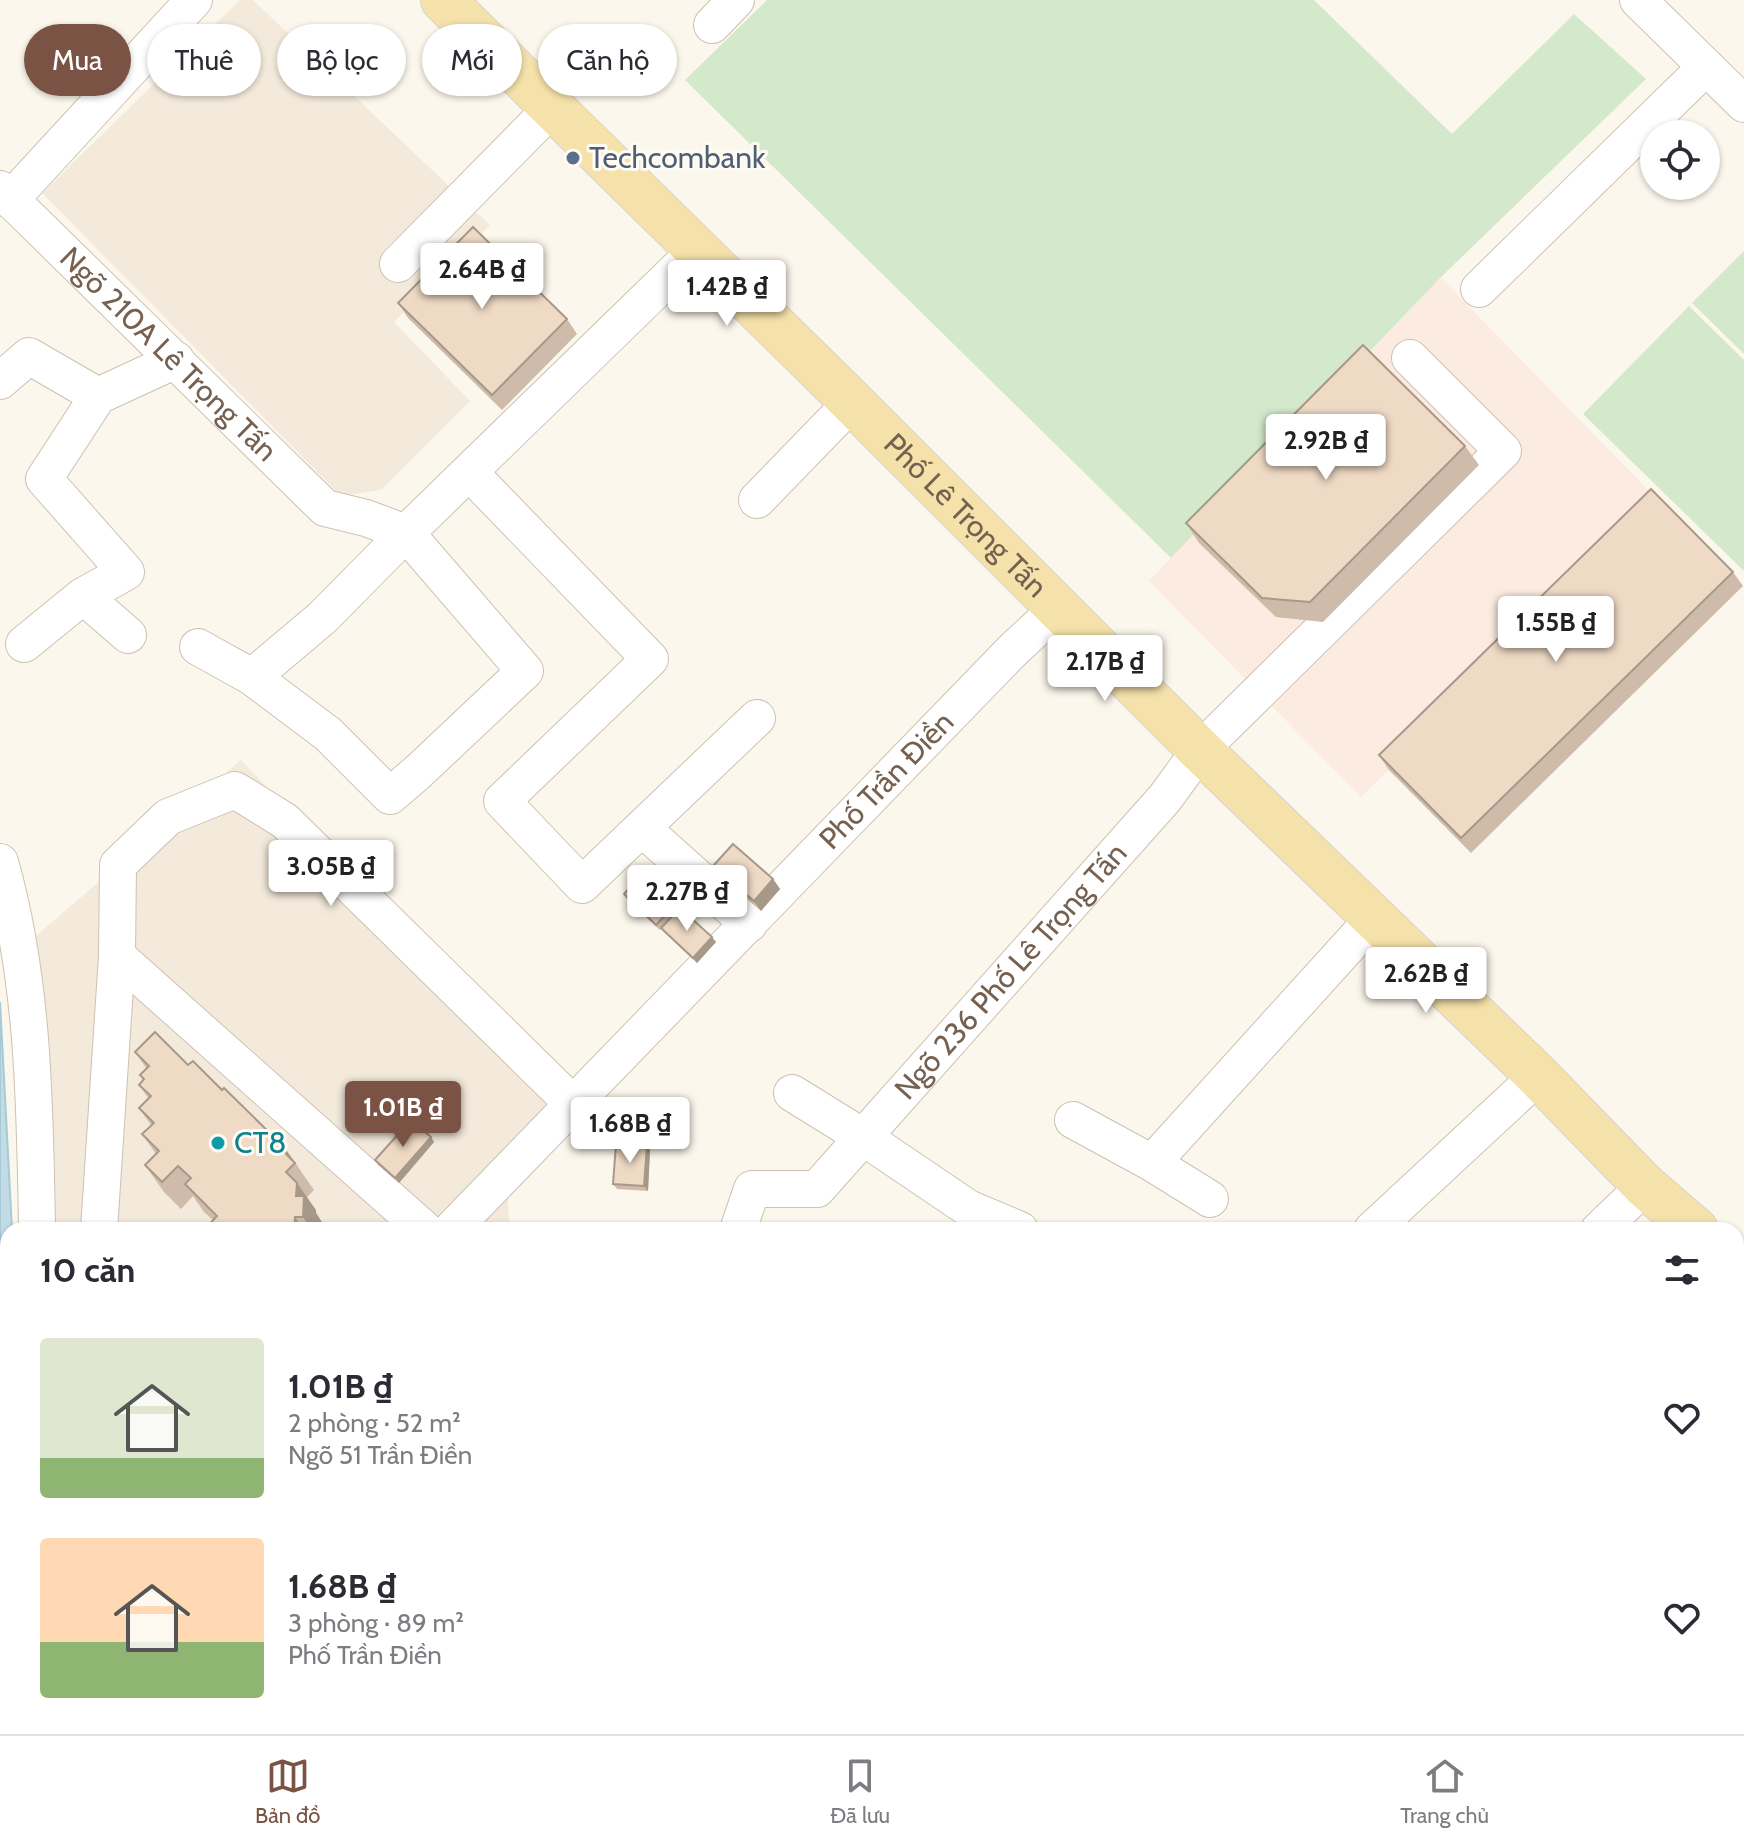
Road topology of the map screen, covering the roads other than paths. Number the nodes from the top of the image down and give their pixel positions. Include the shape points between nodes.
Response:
1 (194, 0) edge
2 (443, 0) edge
3 (1638, 0) edge
4 (1706, 67) junction
5 (1744, 104) edge
6 (552, 108) junction
7 (5, 195) edge
8 (696, 251) junction
9 (398, 264) dead end
10 (1479, 289) dead end
11 (1410, 358) dead end
12 (176, 360) junction
13 (0, 381) edge
14 (98, 396) junction
15 (852, 402) junction
16 (469, 472) junction
17 (757, 500) dead end
18 (406, 533) junction
19 (83, 596) junction
20 (1057, 609) junction
21 (128, 635) dead end
22 (24, 644) dead end
23 (198, 647) dead end
24 (252, 677) junction
25 (757, 718) dead end
26 (1200, 750) junction
27 (642, 828) junction
28 (0, 862) edge
29 (1374, 918) junction
30 (749, 924) junction
31 (117, 956) junction
32 (1538, 1076) junction
33 (792, 1093) dead end
34 (574, 1105) junction
35 (1073, 1120) dead end
36 (863, 1137) junction
37 (1152, 1163) junction
38 (1645, 1186) junction
39 (1210, 1199) dead end
40 (962, 1219) edge
41 (37, 1222) edge
42 (100, 1222) edge
43 (416, 1222) edge
44 (459, 1222) edge
45 (741, 1222) edge
46 (1381, 1222) edge
47 (1607, 1222) edge
48 (1687, 1222) edge

1 - 7 street
2 - 6 main road, Phố Lê Trọng Tấn
3 - 4 street
4 - 5 street
4 - 10 street
6 - 8 main road, Phố Lê Trọng Tấn
6 - 9 street
7 - 12 street, Ngõ 210A Lê Trọng Tấn
8 - 15 main road, Phố Lê Trọng Tấn
8 - 16 street
11 - 26 street, Ngõ 236 Phố Lê Trọng Tấn via 1503,451
12 - 14 street
12 - 18 street, Ngõ 210A Lê Trọng Tấn via 325,508
13 - 14 street via 29,356
14 - 19 street via 44,479 126,572
15 - 17 street
15 - 20 main road, Phố Lê Trọng Tấn
16 - 18 street
16 - 27 street via 650,659 502,801 582,885
18 - 24 street via 322,618
18 - 24 street via 525,671 419,771 390,796 328,734
19 - 21 street
19 - 22 street
20 - 26 main road, Phố Lê Trọng Tấn
20 - 30 street, Phố Trần Điền
23 - 24 street
25 - 27 street
26 - 29 main road, Phố Lê Trọng Tấn
26 - 36 street, Ngõ 236 Phố Lê Trọng Tấn via 1165,798
27 - 30 street
28 - 41 street via 23,971 33,1070
29 - 32 main road, Phố Lê Trọng Tấn
29 - 37 street
30 - 34 street, Phố Trần Điền
31 - 34 street via 118,865 168,817 235,790 285,821
31 - 42 street
31 - 43 street
32 - 38 main road, Phố Lê Trọng Tấn
32 - 46 street
33 - 36 street
34 - 44 street, Phố Trần Điền
35 - 37 street
36 - 40 street
36 - 45 street, Ngõ 236 Phố Lê Trọng Tấn via 817,1189 752,1189
37 - 39 street
38 - 47 street
38 - 48 main road, Phố Lê Trọng Tấn

